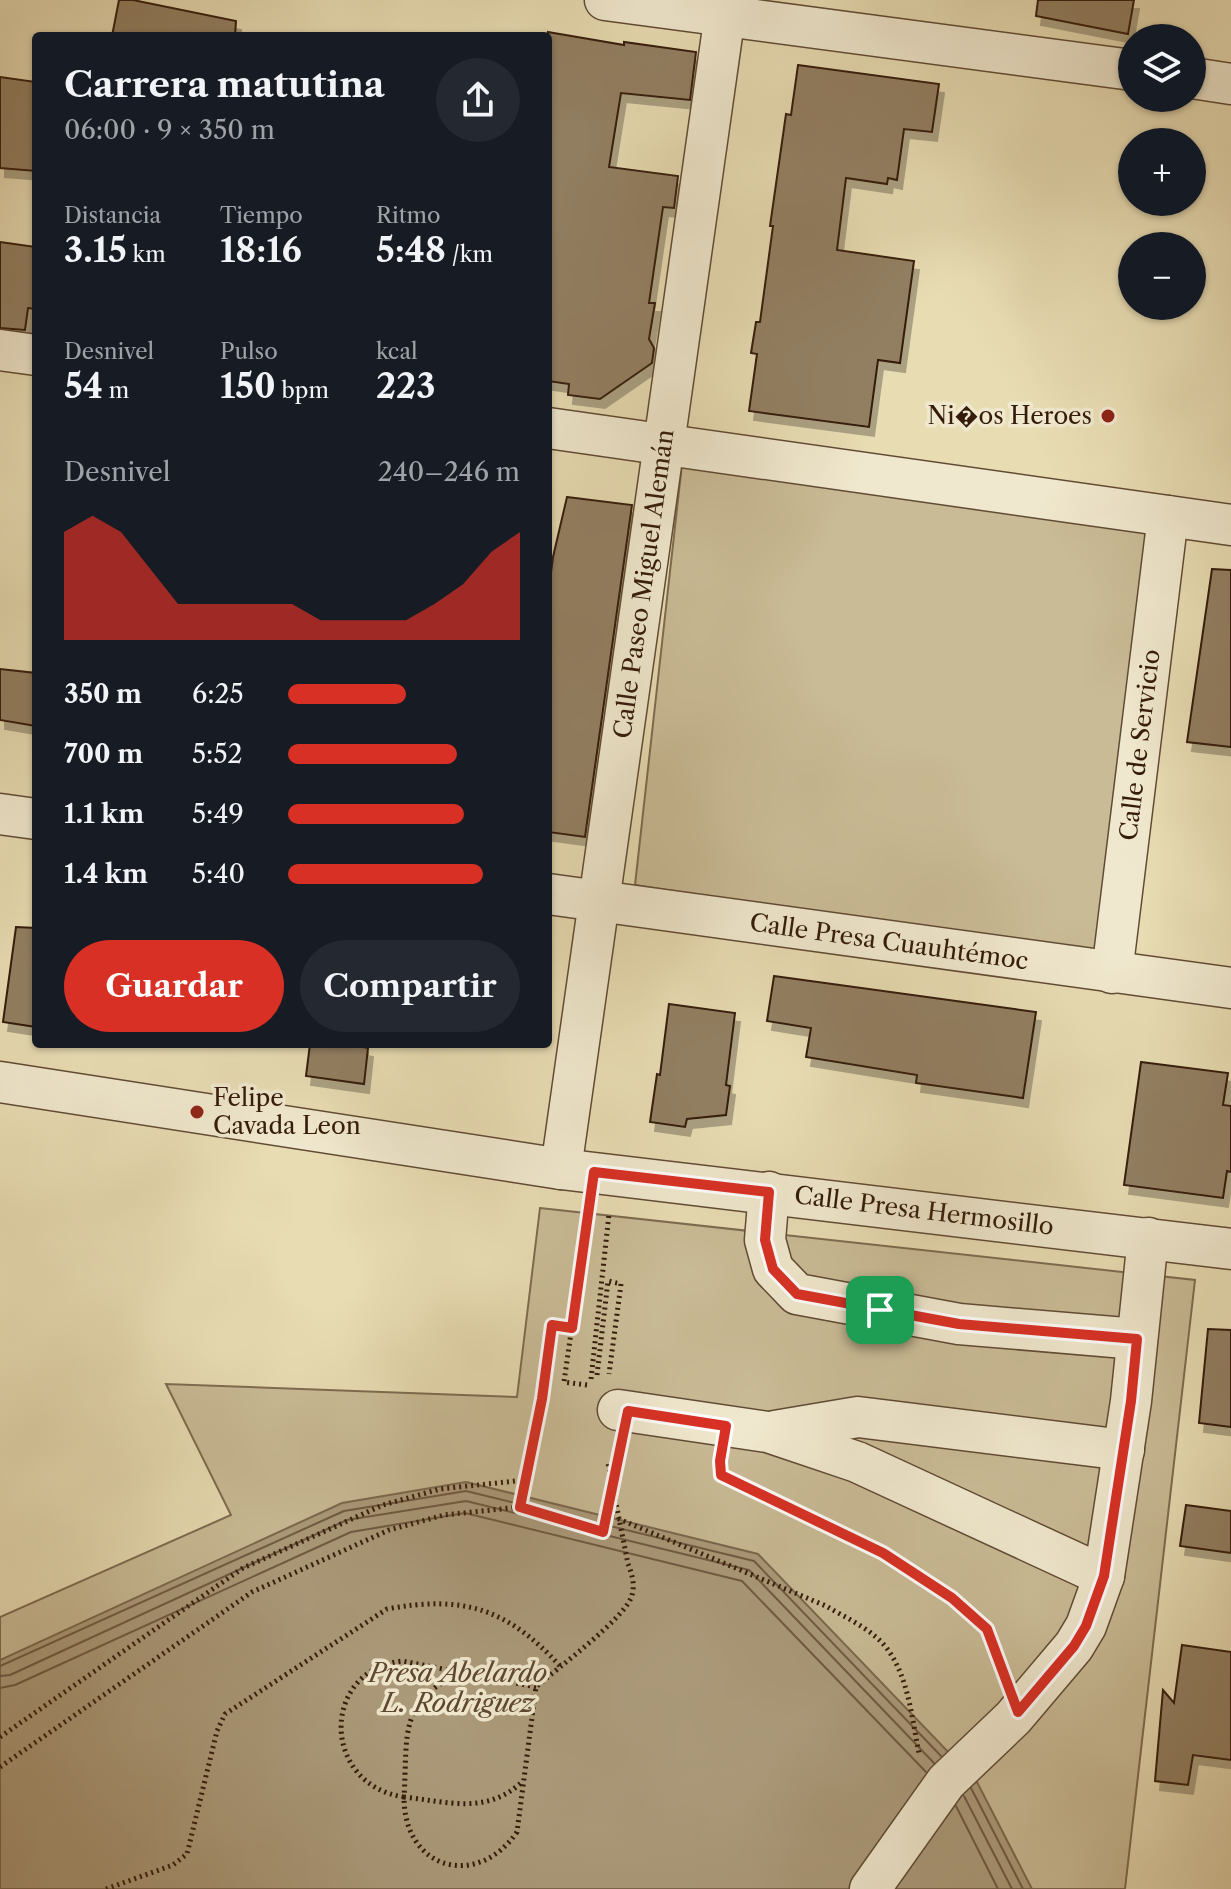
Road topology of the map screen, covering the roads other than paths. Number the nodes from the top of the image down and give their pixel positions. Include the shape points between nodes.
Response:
1 (605, 0) edge
2 (726, 8) edge
3 (1118, 68) edge
4 (1206, 80) edge
5 (1231, 84) edge
6 (0, 350) edge
7 (32, 354) edge
8 (552, 429) edge
9 (664, 445) junction
10 (1168, 516) junction
11 (1231, 525) edge
12 (0, 814) edge
13 (32, 818) edge
14 (552, 895) edge
15 (598, 902) junction
16 (1112, 973) junction
17 (1231, 988) edge
18 (0, 1082) edge
19 (590, 1172) junction
20 (769, 1192) junction
21 (1148, 1238) junction
22 (1231, 1249) edge
23 (1137, 1339) junction
24 (612, 1402) road end
25 (768, 1432) junction
26 (1124, 1450) junction
27 (1104, 1576) junction
28 (870, 1889) edge

1 - 2 street
2 - 3 street
2 - 9 street, Calle Paseo Miguel Alemán
4 - 5 street
6 - 7 street
8 - 9 street
9 - 10 street
9 - 15 street, Calle Paseo Miguel Alemán
10 - 11 street
10 - 16 street, Calle de Servicio
12 - 13 street
14 - 15 street, Calle Presa Cuauhtémoc
15 - 16 street, Calle Presa Cuauhtémoc
15 - 19 street, Calle Paseo Miguel Alemán
16 - 17 street, Calle Presa Cuauhtémoc
18 - 19 street, Calle Presa Hermosillo
19 - 20 street, Calle Presa Hermosillo
20 - 21 street, Calle Presa Hermosillo
20 - 23 street via 765,1240 773,1269 797,1294 959,1324
21 - 22 street, Calle Presa Hermosillo
21 - 23 street
23 - 26 street
24 - 25 street
25 - 26 street via 858,1417
25 - 27 street via 857,1462
26 - 27 street
27 - 28 street via 1074,1646 1018,1712 946,1782

